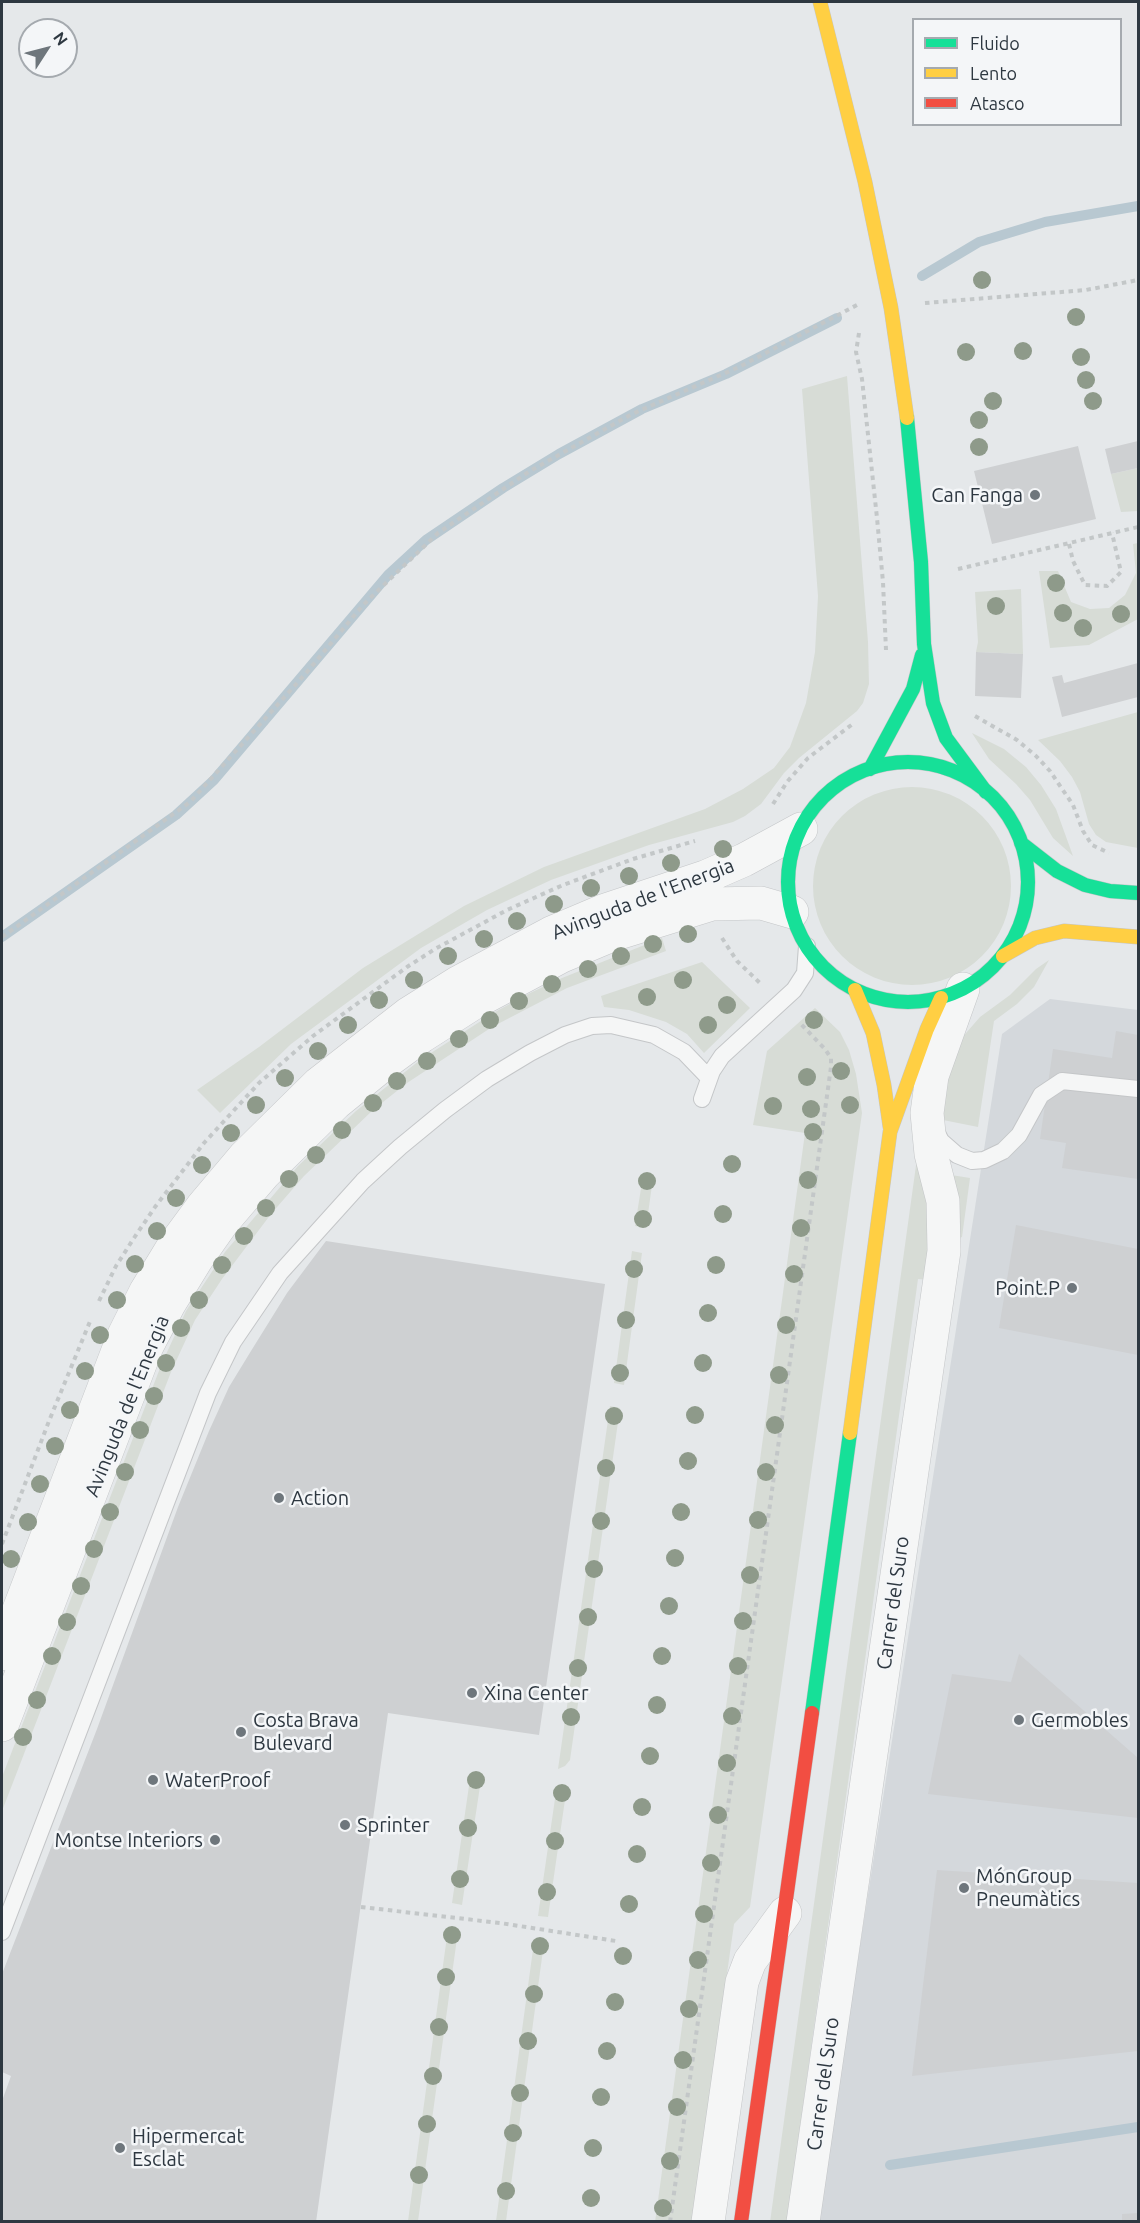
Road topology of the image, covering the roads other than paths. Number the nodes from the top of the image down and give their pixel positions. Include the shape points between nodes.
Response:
1 (820, 2) edge
2 (924, 644) junction
3 (870, 769) junction
4 (986, 792) junction
5 (801, 829) junction
6 (1021, 843) junction
7 (1138, 894) edge
8 (792, 912) junction
9 (1138, 937) edge
10 (807, 946) junction
11 (1003, 956) junction
12 (855, 990) junction
13 (952, 993) junction
14 (709, 1078) junction
15 (1138, 1089) edge
16 (702, 1099) dead end
17 (927, 1113) junction
18 (890, 1132) junction
19 (2, 1654) edge
20 (2, 1725) edge
21 (785, 1913) junction
22 (2, 1932) edge
23 (708, 2222) edge
24 (741, 2222) edge
25 (803, 2222) edge

1 - 2 main road via 865,182 891,308 906,402 921,562
2 - 3 main road via 914,689
2 - 4 main road via 933,703 946,738
3 - 4 main road via 894,763 931,765 961,775
3 - 5 main road via 829,792
4 - 6 main road via 1007,815
5 - 8 main road via 789,870
5 - 19 street, Avinguda de l'Energia via 705,877 551,933 459,982 388,1028 318,1084 245,1156 174,1245 124,1335
6 - 7 main road via 1057,871 1085,885
6 - 11 main road via 1027,877 1024,910
8 - 10 main road
8 - 20 street, Avinguda de l'Energia via 761,903 712,904 612,935 562,956 472,1004 385,1063 336,1103 264,1174 196,1260 147,1346
9 - 11 main road via 1064,931 1035,938
10 - 12 main road via 833,976
10 - 14 lane via 805,973 794,990 722,1056
11 - 13 main road via 985,975
12 - 13 main road via 897,1002 919,1002
12 - 18 main road via 873,1033
13 - 17 street, Carrer del Suro
13 - 18 main road via 927,1029
14 - 16 lane
14 - 22 lane via 684,1052 654,1035 611,1025 592,1026 565,1035 487,1079 400,1147 363,1181 280,1273 233,1342 208,1393
15 - 17 lane via 1062,1081 1041,1095 1019,1135 1004,1151 984,1160 972,1161 957,1155 941,1141
17 - 25 street, Carrer del Suro via 931,1155 943,1201 944,1251
18 - 21 main road
21 - 23 street via 750,1961 742,1982
21 - 24 main road

